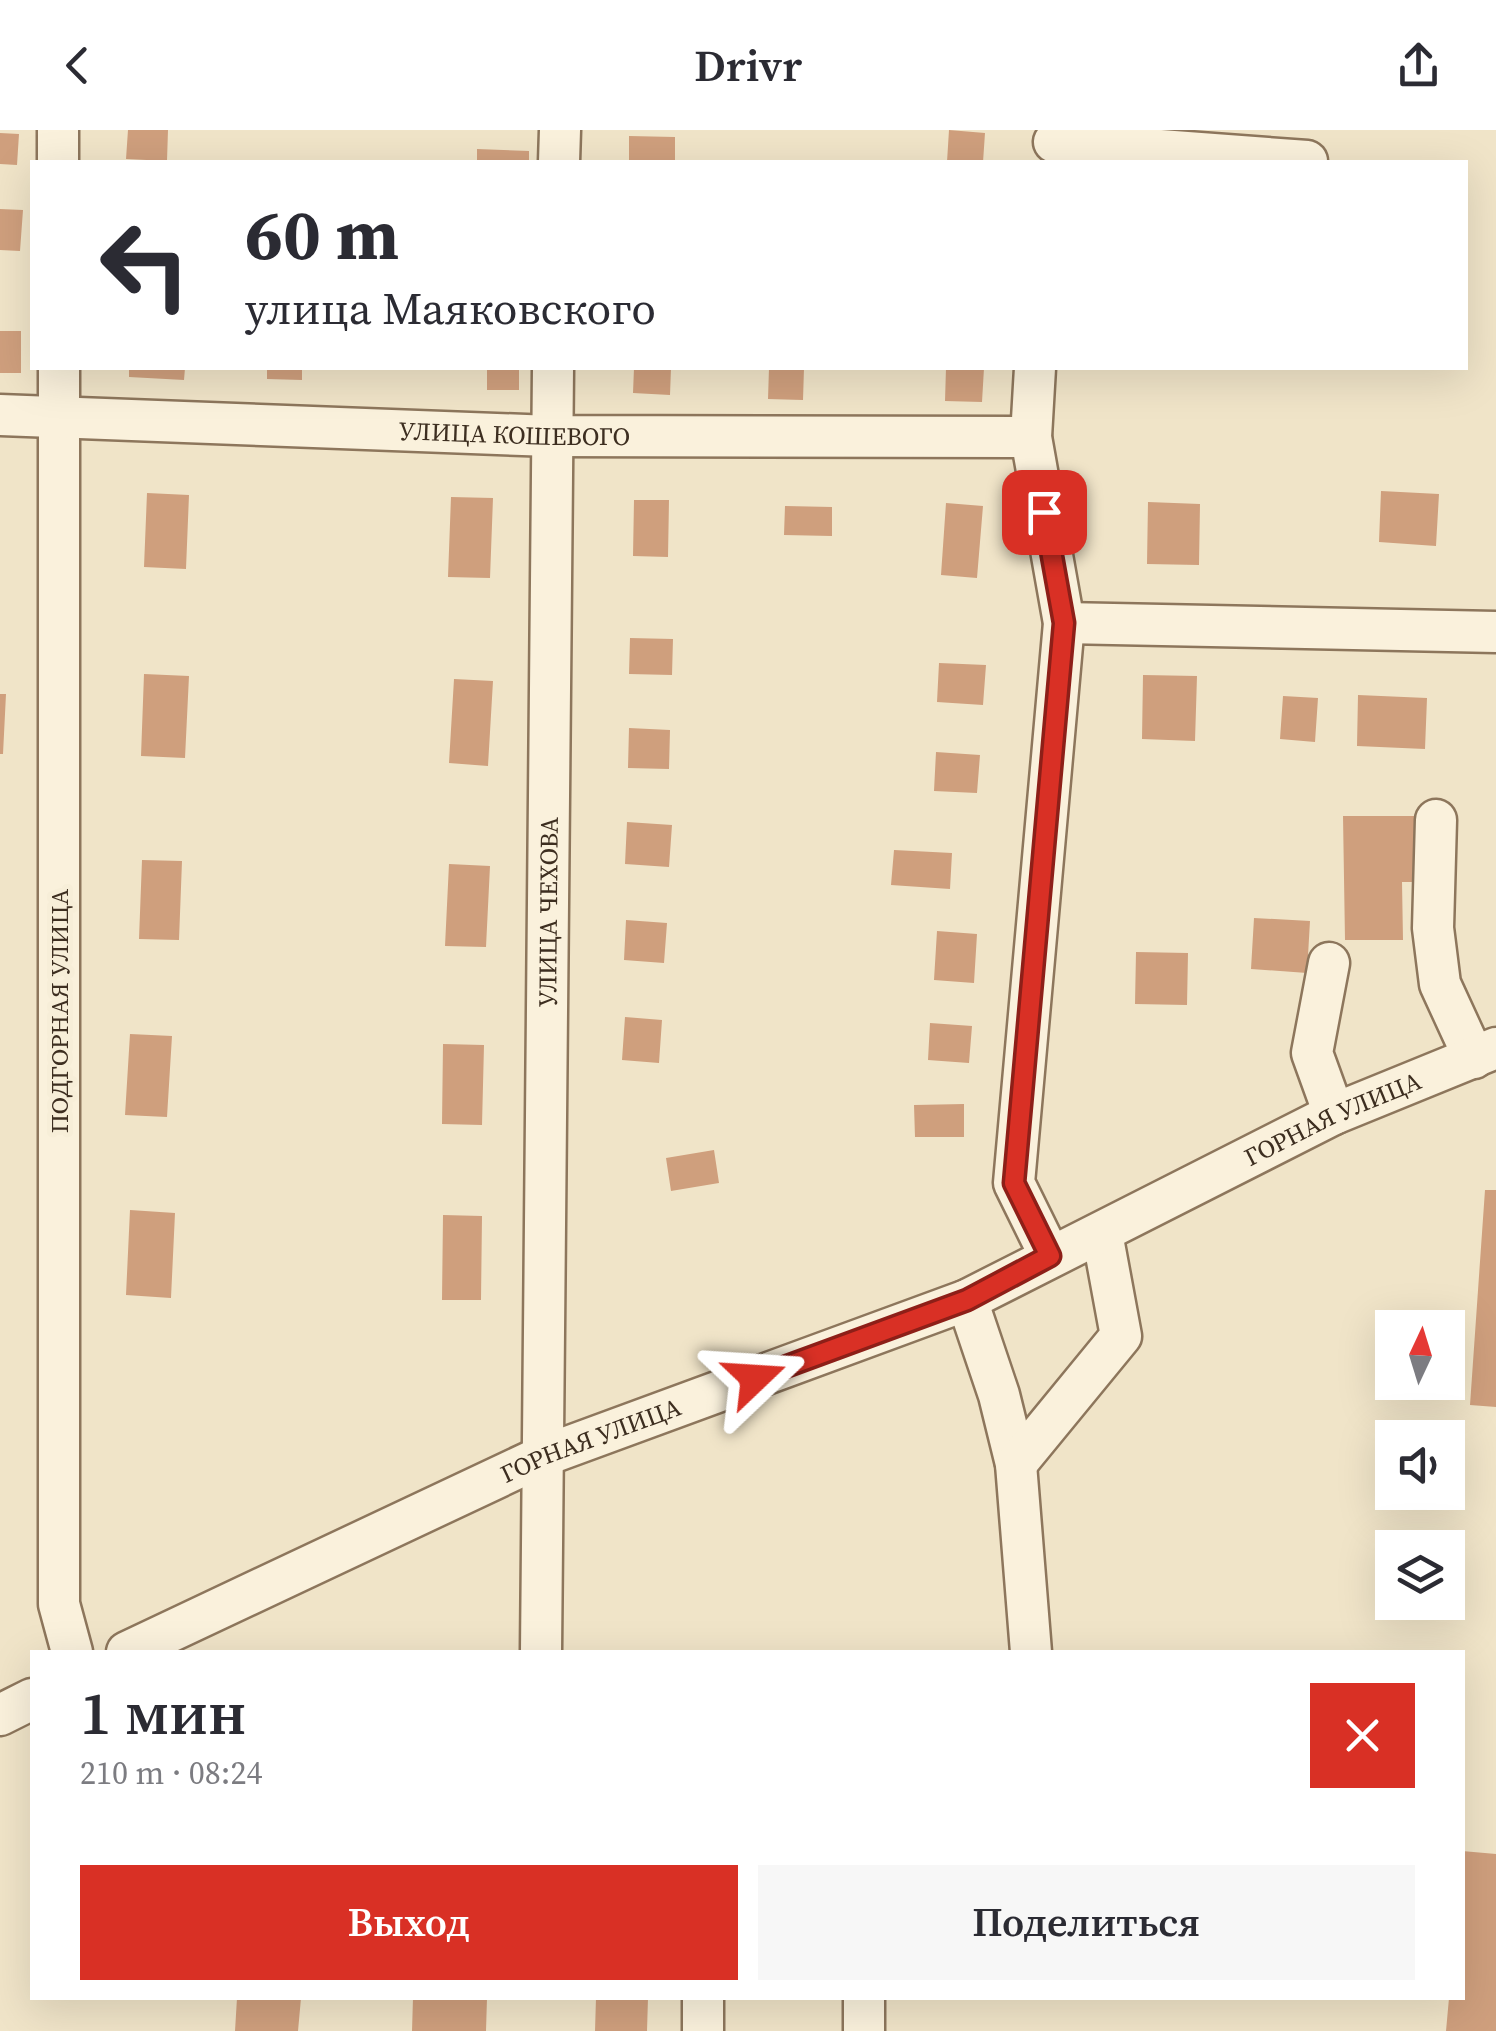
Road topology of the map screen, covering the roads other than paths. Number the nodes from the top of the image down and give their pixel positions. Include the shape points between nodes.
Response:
1 (58, 130) edge
2 (560, 130) edge
3 (1052, 145) edge
4 (58, 160) edge
5 (559, 160) edge
6 (1277, 160) edge
7 (58, 370) edge
8 (553, 370) edge
9 (1035, 370) edge
10 (0, 415) edge
11 (59, 415) junction
12 (550, 436) junction
13 (1031, 437) junction
14 (1064, 623) junction
15 (1496, 632) edge
16 (1436, 820) dead end
17 (1330, 963) dead end
18 (1485, 1053) edge
19 (1334, 1114) junction
20 (1102, 1233) junction
21 (1050, 1256) junction
22 (967, 1300) junction
23 (543, 1456) junction
24 (1016, 1464) junction
25 (71, 1650) edge
26 (131, 1650) edge
27 (541, 1650) edge
28 (1030, 1650) edge
29 (30, 1700) edge
30 (0, 1715) edge
31 (703, 2000) edge
32 (864, 2000) edge
33 (702, 2031) edge
34 (864, 2031) edge

1 - 4 street
2 - 5 street
3 - 6 street
7 - 11 street, ПОДГОРНАЯ УЛИЦА
8 - 12 street, УЛИЦА ЧЕХОВА
9 - 13 street
10 - 11 street, УЛИЦА КОШЕВОГО
11 - 12 street, УЛИЦА КОШЕВОГО
11 - 25 street, ПОДГОРНАЯ УЛИЦА via 59,1604
12 - 13 street, УЛИЦА КОШЕВОГО
12 - 23 street, УЛИЦА ЧЕХОВА
13 - 14 street
14 - 15 street
14 - 21 street via 1014,1183
16 - 18 street via 1433,928 1440,984
17 - 19 street via 1312,1053
18 - 19 street, ГОРНАЯ УЛИЦА
19 - 20 street, ГОРНАЯ УЛИЦА
20 - 21 street, ГОРНАЯ УЛИЦА
20 - 24 street via 1121,1336
21 - 22 street, ГОРНАЯ УЛИЦА
22 - 23 street, ГОРНАЯ УЛИЦА
22 - 24 street
23 - 26 street, ГОРНАЯ УЛИЦА
23 - 27 street, УЛИЦА ЧЕХОВА
24 - 28 street
29 - 30 street
31 - 33 street
32 - 34 street

